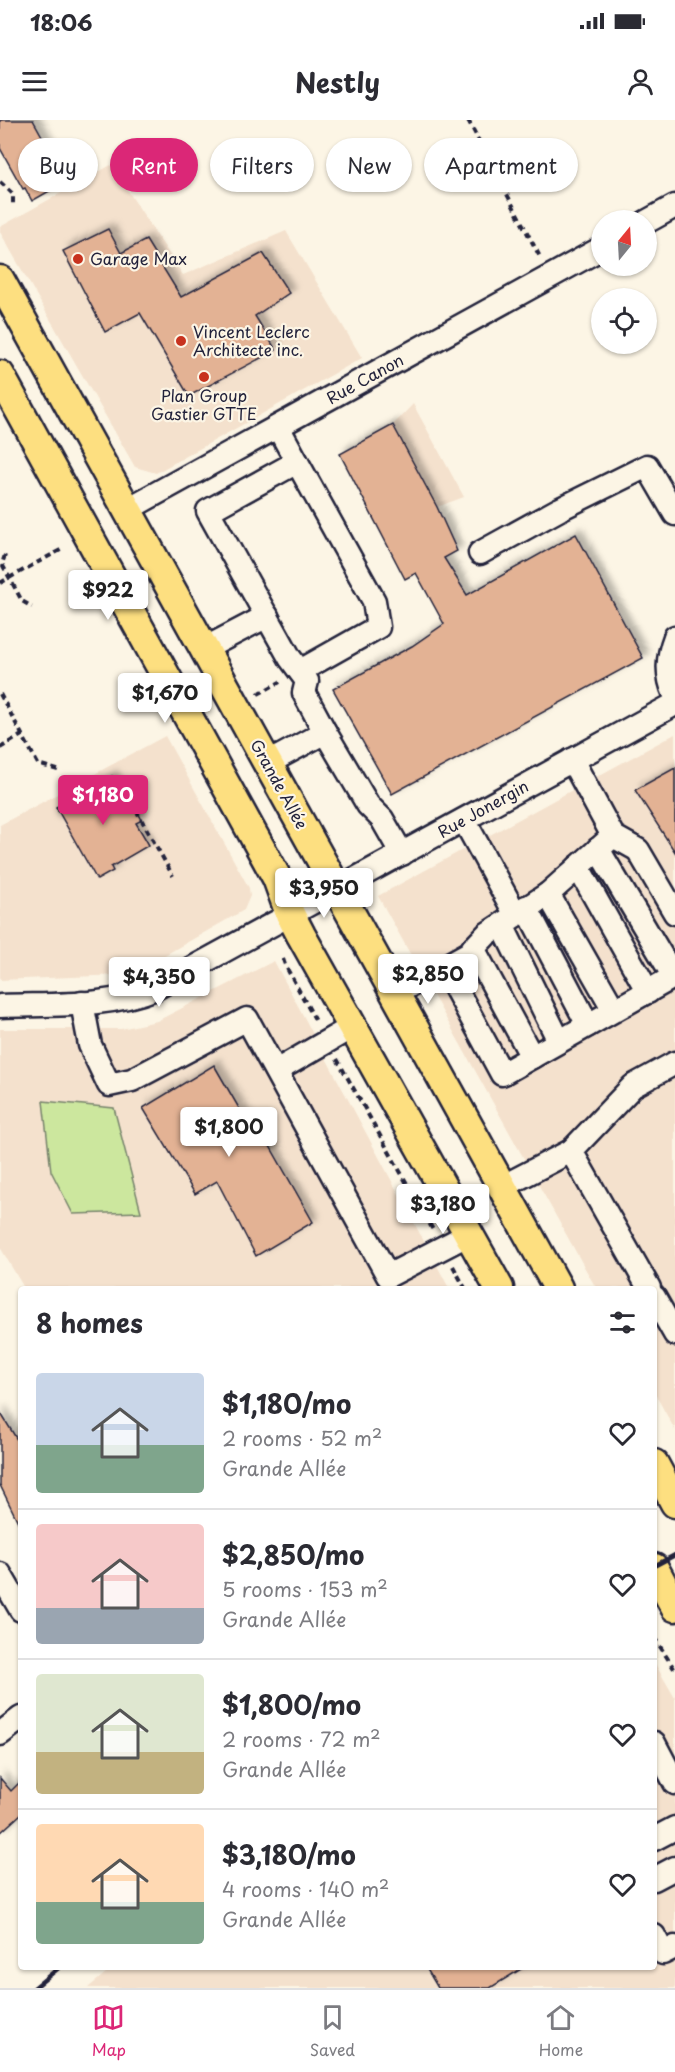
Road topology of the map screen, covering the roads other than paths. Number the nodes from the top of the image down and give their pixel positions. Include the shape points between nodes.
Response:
1 (675, 206) edge
2 (657, 216) edge
3 (591, 254) edge
4 (0, 280) edge
5 (3, 386) edge
6 (278, 427) junction
7 (297, 462) junction
8 (128, 509) junction
9 (675, 514) edge
10 (480, 553) dead end
11 (267, 616) junction
12 (675, 637) edge
13 (204, 649) junction
14 (300, 670) junction
15 (675, 695) edge
16 (675, 704) edge
17 (325, 732) junction
18 (572, 760) junction
19 (268, 763) junction
20 (464, 820) junction
21 (606, 843) junction
22 (402, 854) junction
23 (578, 867) junction
24 (338, 889) junction
25 (548, 894) junction
26 (675, 913) edge
27 (290, 914) junction
28 (515, 916) junction
29 (473, 948) junction
30 (444, 967) junction
31 (674, 977) edge
32 (648, 992) junction
33 (395, 994) junction
34 (82, 1003) junction
35 (0, 1006) edge
36 (614, 1010) junction
37 (588, 1025) junction
38 (352, 1028) junction
39 (559, 1041) junction
40 (532, 1057) junction
41 (675, 1063) edge
42 (276, 1071) junction
43 (571, 1150) junction
44 (502, 1187) junction
45 (469, 1234) junction
46 (498, 1286) edge
47 (557, 1286) edge
48 (648, 1286) edge
49 (657, 1302) edge
50 (675, 1334) edge
51 (657, 1470) edge
52 (675, 1503) edge
53 (0, 1574) edge
54 (657, 1574) edge
55 (18, 1605) edge
56 (675, 1607) edge
57 (18, 1720) edge
58 (0, 1734) edge
59 (657, 1749) edge
60 (675, 1783) edge
61 (675, 1828) edge
62 (657, 1837) edge
63 (675, 1868) edge
64 (657, 1877) edge
65 (657, 1942) edge
66 (675, 1947) edge

1 - 2 street
3 - 6 street, Rue Canon
4 - 8 main road, Grande Allée
5 - 27 main road via 282,888
6 - 7 street
6 - 8 street, Rue Canon
7 - 11 street via 208,511
7 - 14 street via 374,601 378,627
8 - 13 main road, Grande Allée
9 - 10 street via 647,466
11 - 13 street
11 - 14 street
12 - 15 street via 668,673
13 - 19 main road, Grande Allée
14 - 17 street via 307,681 304,693
16 - 18 street, Rue Jonergin
17 - 19 street
17 - 22 street
18 - 20 street, Rue Jonergin
18 - 21 street
19 - 24 main road, Grande Allée
20 - 22 street, Rue Jonergin
20 - 28 street
21 - 23 street
21 - 26 street via 638,850
21 - 31 street
22 - 24 street, Rue Jonergin
23 - 25 street
23 - 32 street
24 - 27 street, Rue Jonergin
24 - 33 main road, Grande Allée
25 - 28 street
25 - 36 street
27 - 34 street, Rue Jonergin via 156,988 115,1000
27 - 38 main road
28 - 29 street via 487,933
28 - 37 street
28 - 39 street
29 - 30 street
29 - 40 street
30 - 33 street
30 - 40 street via 502,1074
31 - 32 street
32 - 36 street
33 - 44 main road, Grande Allée
34 - 35 street, Rue Jonergin
34 - 42 street via 90,1045 109,1085 132,1080 247,1019
36 - 37 street
37 - 39 street
38 - 42 street
38 - 45 main road
39 - 40 street
41 - 43 street via 633,1086
42 - 45 street via 388,1276
43 - 44 street
43 - 48 street
44 - 47 main road, Grande Allée
45 - 46 main road
49 - 50 street
51 - 52 main road
53 - 55 street
54 - 56 main road
57 - 58 street
59 - 60 street
61 - 62 street
63 - 64 street
65 - 66 street via 663,1953

